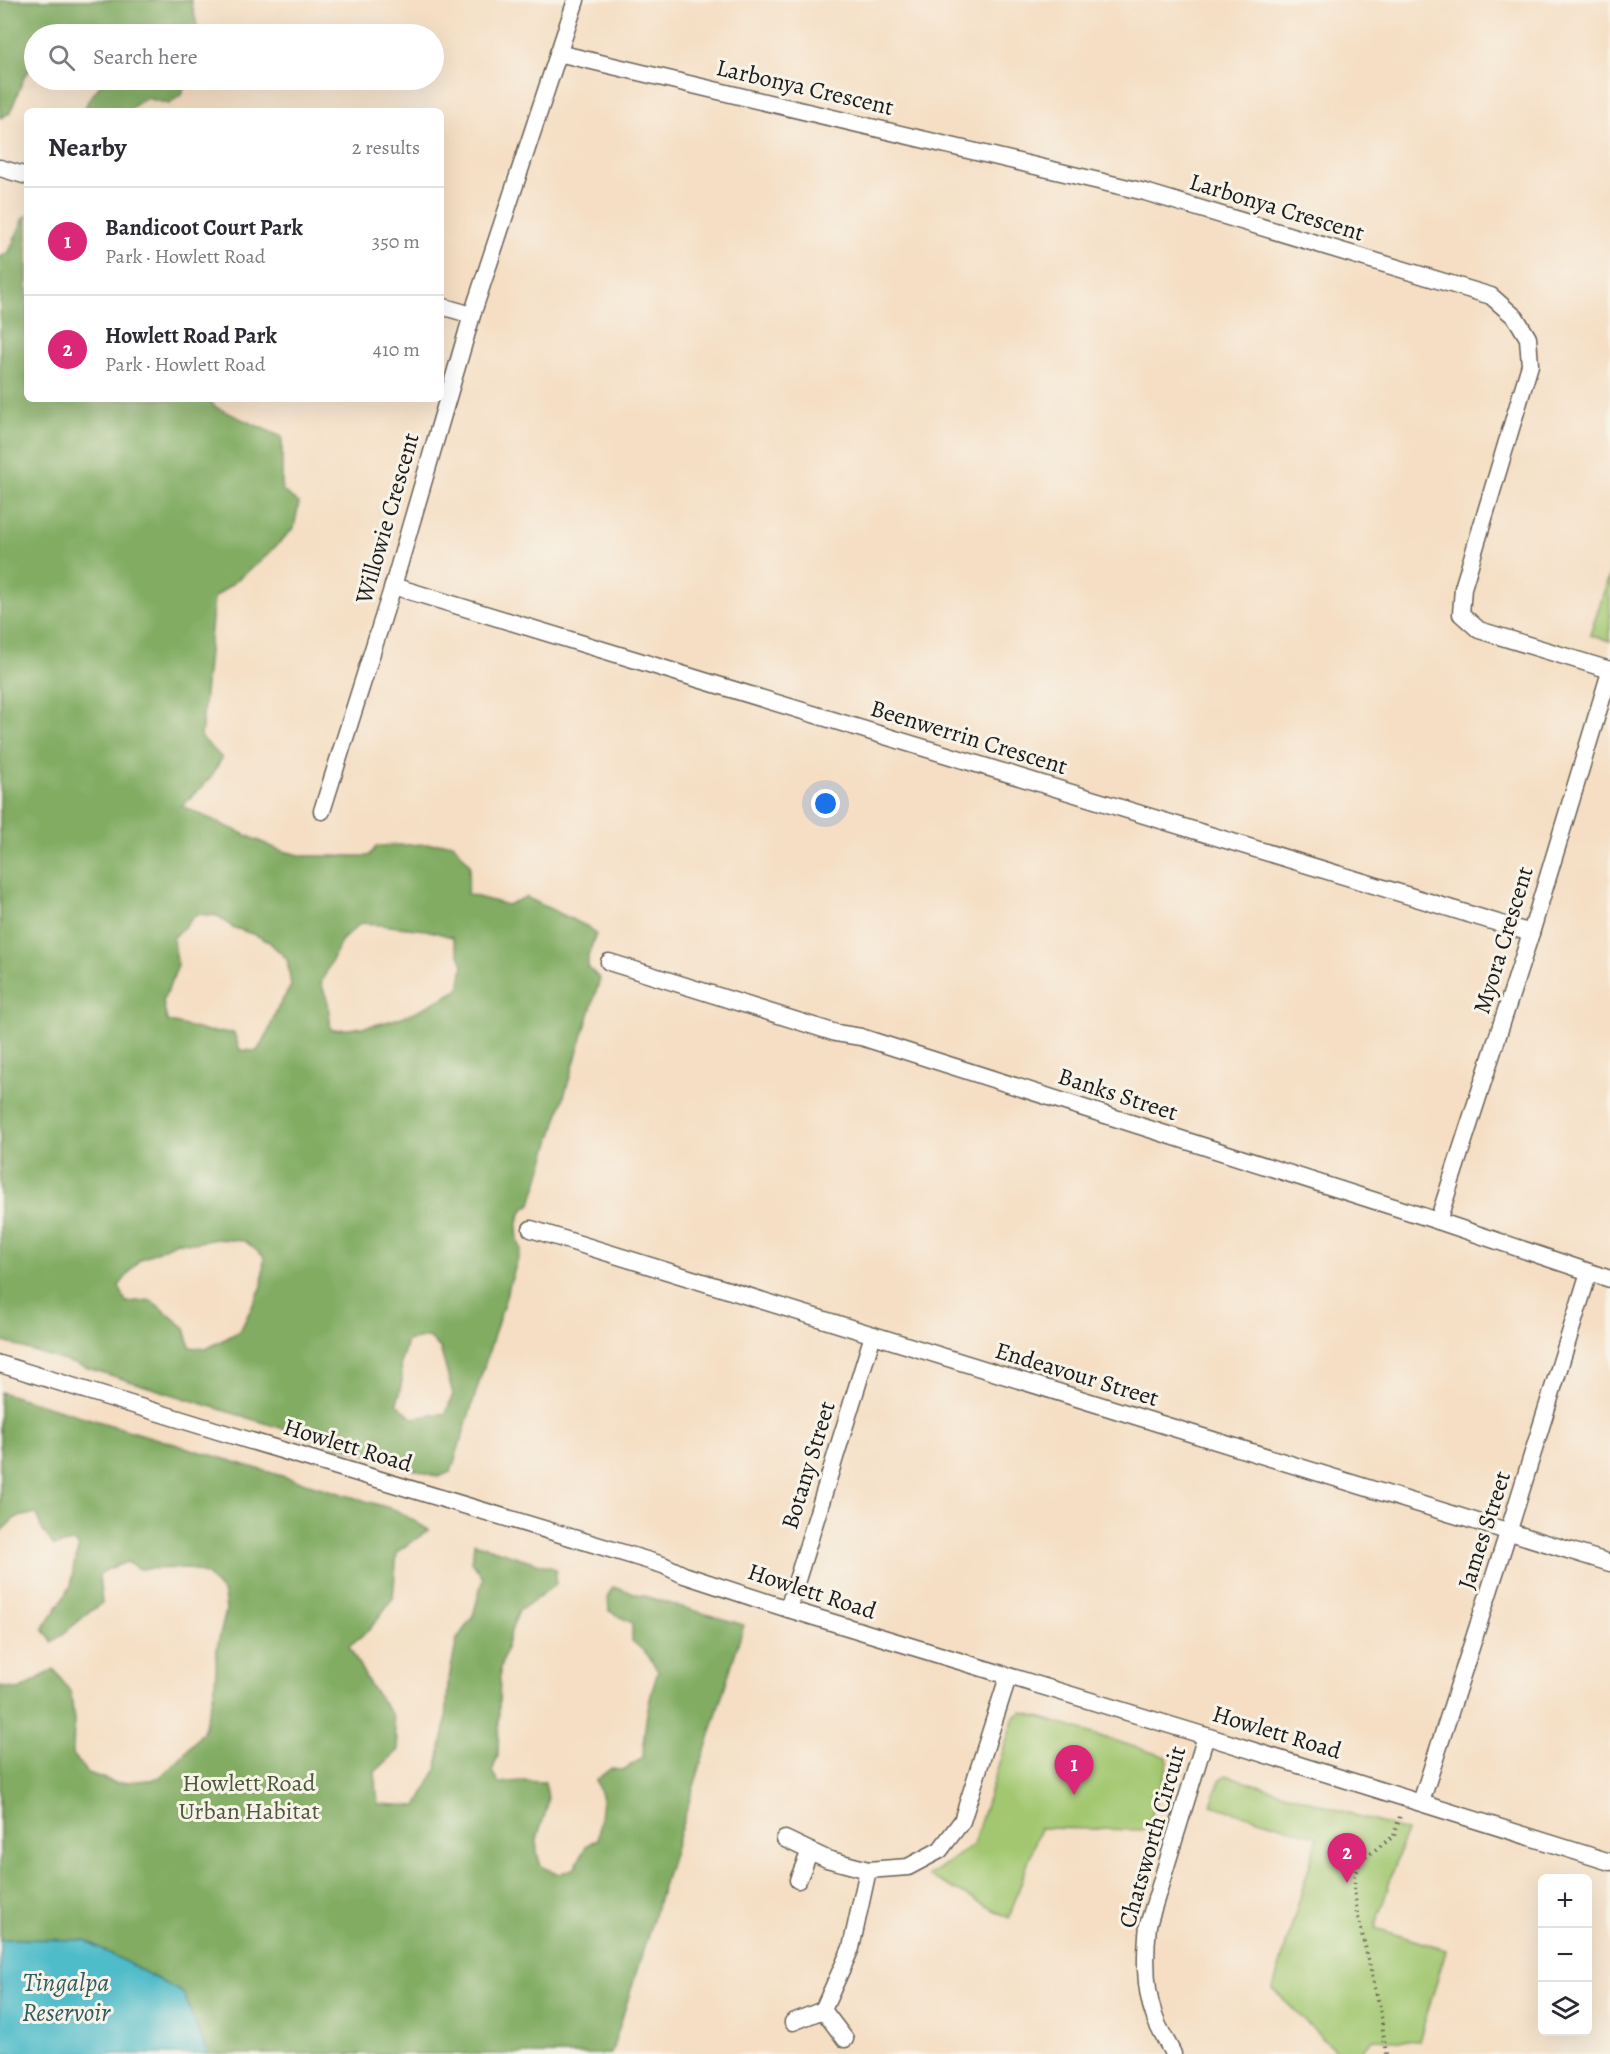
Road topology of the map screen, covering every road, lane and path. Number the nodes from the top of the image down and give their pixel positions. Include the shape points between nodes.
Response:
1 (576, 0) edge
2 (558, 53) junction
3 (0, 168) edge
4 (24, 175) edge
5 (444, 307) edge
6 (471, 315) junction
7 (393, 586) junction
8 (1610, 671) edge
9 (322, 811) dead end
10 (1531, 933) junction
11 (609, 962) dead end
12 (1438, 1221) junction
13 (531, 1228) dead end
14 (1589, 1272) junction
15 (1610, 1279) edge
16 (873, 1335) junction
17 (0, 1364) edge
18 (1508, 1533) junction
19 (1610, 1563) edge
20 (788, 1609) junction
21 (1008, 1677) junction
22 (1206, 1736) junction
23 (1414, 1800) junction
24 (785, 1839) dead end
25 (810, 1851) junction
26 (1610, 1862) edge
27 (868, 1870) junction
28 (798, 1880) dead end
29 (823, 2010) junction
30 (793, 2022) dead end
31 (845, 2038) dead end
32 (1173, 2054) edge
33 (1386, 2054) edge

1 - 2 street, Willowie Crescent
2 - 6 street, Willowie Crescent
2 - 8 street, Larbonya Crescent via 1145,192 1491,296 1516,318 1528,338 1530,366 1462,588 1461,614 1479,630
3 - 4 street
5 - 6 street
6 - 7 street, Willowie Crescent
7 - 9 street, Willowie Crescent
7 - 10 street, Beenwerrin Crescent
8 - 10 street, Myora Crescent
10 - 12 street, Myora Crescent
11 - 12 street, Banks Street via 836,1033 861,1037
12 - 14 street, Banks Street
13 - 16 street, Endeavour Street
14 - 15 street, Banks Street
14 - 18 street, James Street
16 - 18 street, Endeavour Street
16 - 20 street, Botany Street
17 - 20 street, Howlett Road via 663,1565
18 - 19 street, Endeavour Street
18 - 23 street, James Street
20 - 21 street, Howlett Road
21 - 22 street, Howlett Road
21 - 27 street via 962,1821 940,1850 908,1867
22 - 23 street, Howlett Road
22 - 32 street, Chatsworth Circuit via 1178,1822 1145,1952 1154,2015
23 - 26 street, Howlett Road
23 - 33 path via 1394,1836 1360,1861 1355,1874 1357,1913 1380,2008
24 - 25 street
25 - 27 street
25 - 28 street
27 - 29 street via 851,1948
29 - 30 street
29 - 31 street

